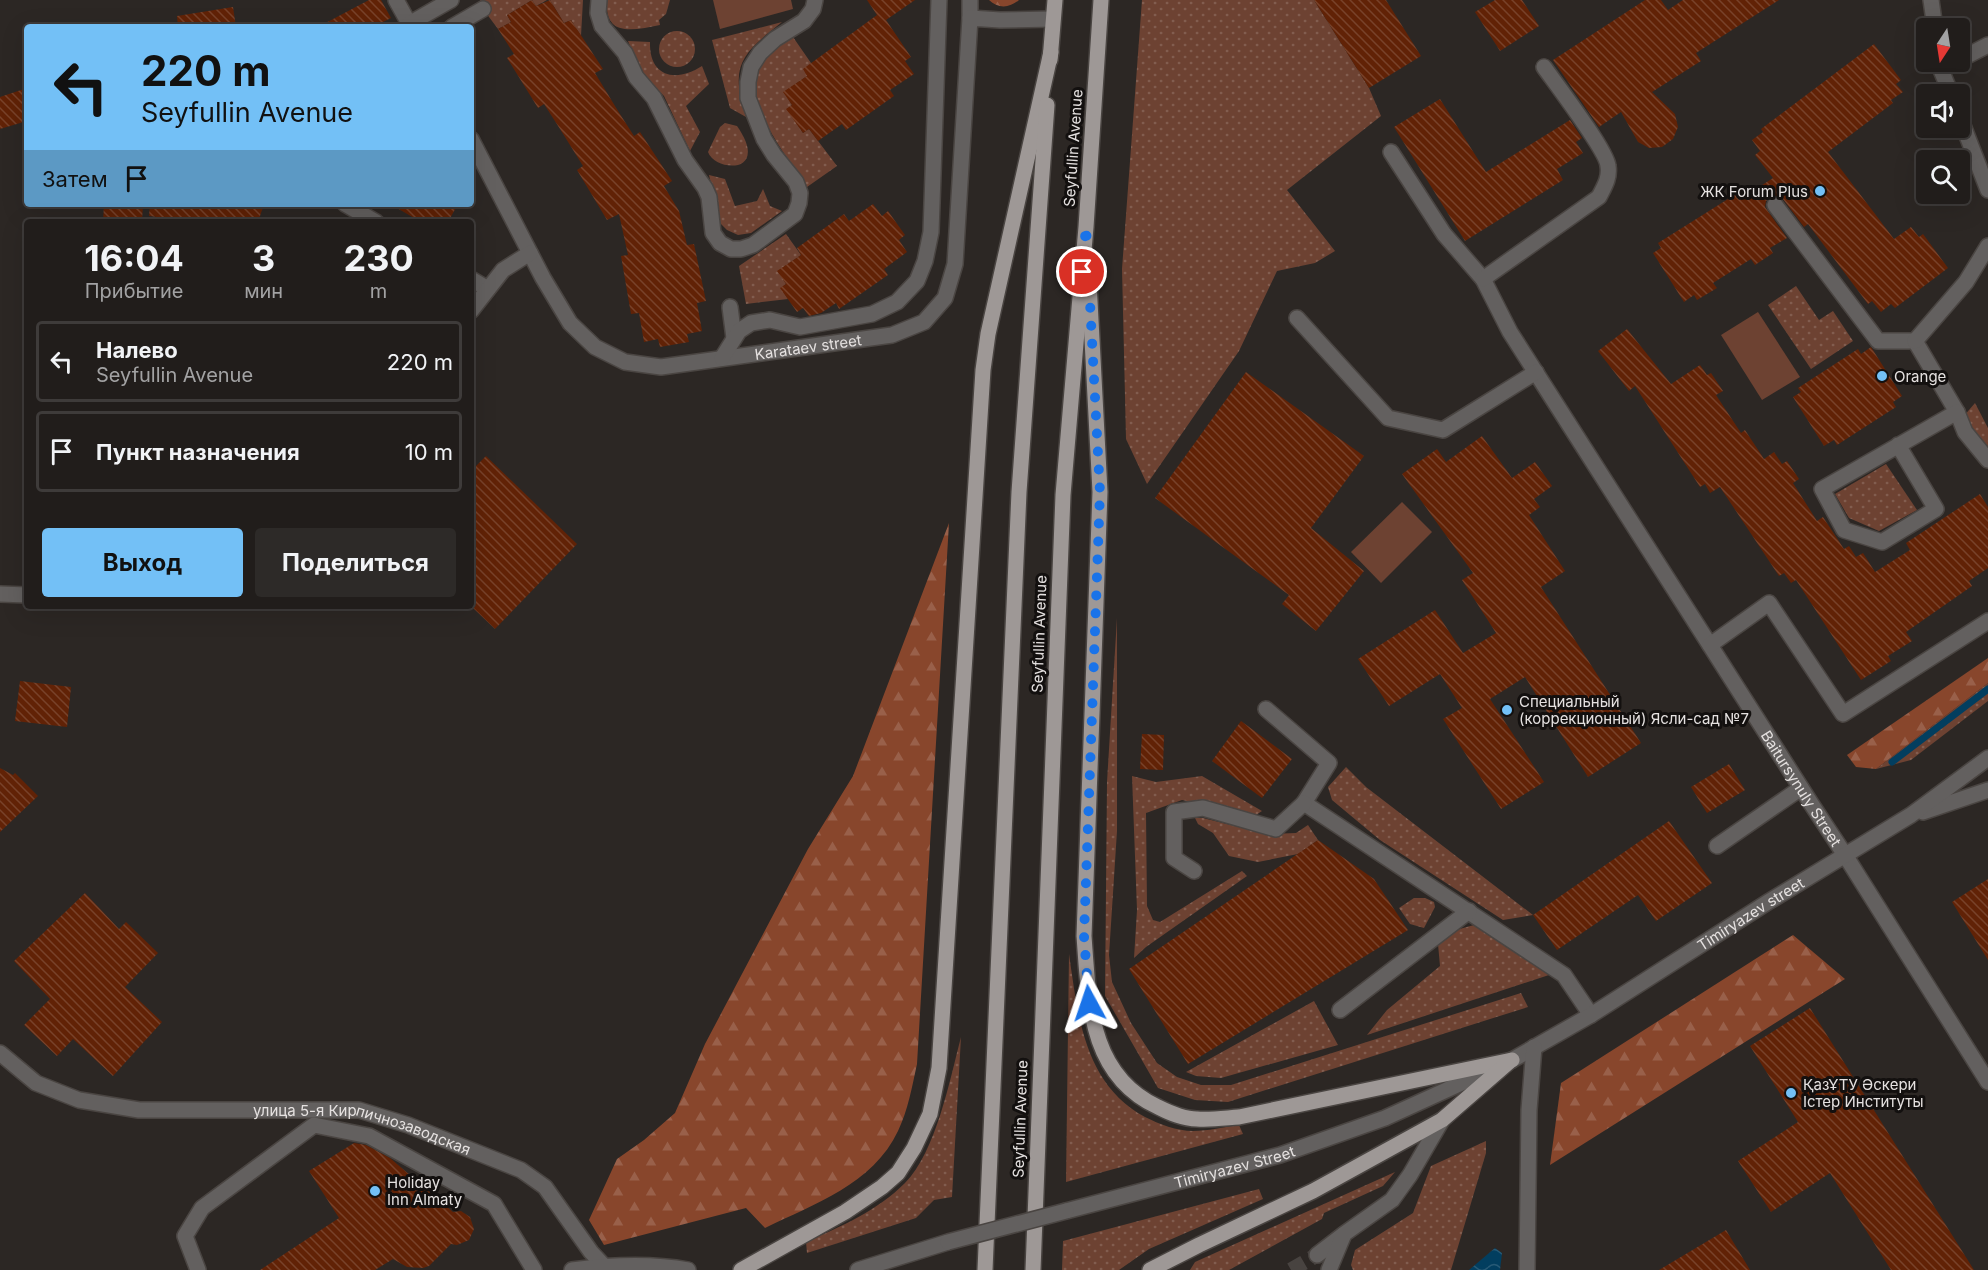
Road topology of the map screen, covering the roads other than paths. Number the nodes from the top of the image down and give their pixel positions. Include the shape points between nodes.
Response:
1 (396, 0) edge
2 (451, 0) edge
3 (599, 0) edge
4 (815, 0) edge
5 (939, 0) edge
6 (970, 0) edge
7 (1055, 0) edge
8 (1101, 0) edge
9 (1931, 0) edge
10 (483, 9) dead end
11 (970, 18) junction
12 (1934, 18) edge
13 (1053, 19) junction
14 (409, 24) edge
15 (413, 24) edge
16 (457, 24) edge
17 (1988, 45) edge
18 (1051, 52) junction
19 (1970, 55) edge
20 (1544, 67) dead end
21 (1968, 138) edge
22 (474, 144) edge
23 (1390, 152) dead end
24 (1988, 190) edge
25 (1775, 205) dead end
26 (350, 207) edge
27 (371, 219) edge
28 (1086, 227) junction
29 (1988, 246) edge
30 (530, 253) junction
31 (1483, 279) junction
32 (474, 281) edge
33 (488, 289) junction
34 (474, 307) edge
35 (730, 307) dead end
36 (1297, 318) dead end
37 (735, 338) junction
38 (1915, 340) junction
39 (722, 358) junction
40 (1536, 372) junction
41 (1957, 412) junction
42 (1898, 445) junction
43 (1988, 460) edge
44 (0, 594) edge
45 (24, 595) edge
46 (1988, 621) edge
47 (1710, 645) junction
48 (1266, 709) dead end
49 (1988, 758) edge
50 (1801, 788) junction
51 (1988, 790) edge
52 (1304, 803) junction
53 (1911, 815) junction
54 (1717, 846) dead end
55 (1845, 855) junction
56 (1194, 871) dead end
57 (1469, 911) junction
58 (1340, 1010) dead end
59 (1591, 1015) junction
60 (1534, 1047) junction
61 (0, 1053) edge
62 (1512, 1059) junction
63 (1988, 1082) edge
64 (1442, 1120) junction
65 (1344, 1234) junction
66 (1317, 1255) tunnel mouth
67 (604, 1266) junction
68 (198, 1270) edge
69 (534, 1270) edge
70 (572, 1270) edge
71 (688, 1270) edge
72 (741, 1270) edge
73 (858, 1270) edge
74 (985, 1270) edge
75 (1033, 1270) edge
76 (1150, 1270) edge
77 (1329, 1270) tunnel mouth
78 (1527, 1270) edge

1 - 14 street
2 - 15 street
3 - 4 street via 602,26 654,98 685,160 709,197 712,233 731,249 753,245 795,214 800,203 796,182 764,139 748,98 748,82 760,53 804,21
5 - 37 street via 930,231 917,282 897,302 872,314 800,327 770,320 751,323
6 - 11 street, Karataev street
7 - 13 main road, Seyfullin Avenue
8 - 28 main road, Seyfullin Avenue
9 - 12 street
10 - 16 street
11 - 13 street
11 - 39 street, Karataev street via 956,264 945,298 924,322 892,335
13 - 18 main road, Seyfullin Avenue
17 - 19 street
18 - 72 main road via 983,370 939,1068 930,1114 898,1173 882,1187
18 - 74 main road, Seyfullin Avenue via 1019,492
20 - 31 street via 1609,164 1608,179 1599,197
21 - 24 street
22 - 30 street, Karataev street
23 - 31 street, Baitursynuly Street via 1444,234
25 - 38 street via 1878,341
26 - 27 street
28 - 62 main road via 1100,492 1084,936 1089,1003 1098,1043 1118,1077 1144,1101 1174,1115 1197,1119 1239,1117
28 - 75 main road, Seyfullin Avenue via 1063,495
29 - 38 street via 1966,282
30 - 33 street via 503,270
30 - 39 street, Karataev street via 570,323 596,347 625,362 661,367
31 - 40 street, Baitursynuly Street
32 - 33 street
33 - 34 street
35 - 37 street
36 - 40 street via 1388,418 1443,430
37 - 39 street
38 - 41 street
40 - 47 street, Baitursynuly Street
41 - 42 street
41 - 43 street via 1965,432
42 - 42 street via 1822,489 1844,530 1882,542 1936,509
44 - 45 street
46 - 47 street via 1844,714 1769,603
47 - 50 street, Baitursynuly Street
48 - 52 street via 1329,763
49 - 53 street, Timiryazev street
50 - 54 street
50 - 55 street, Baitursynuly Street
51 - 53 street, Timiryazev street
52 - 56 street via 1276,829 1203,808 1174,812 1174,858
52 - 57 street
53 - 55 street, Timiryazev street
55 - 59 street, Timiryazev street
55 - 63 street, Baitursynuly Street
57 - 58 street
57 - 59 street via 1564,975
59 - 60 street, Timiryazev Street
60 - 62 street, Timiryazev Street
60 - 78 street via 1529,1110
61 - 67 street, улица 5-я Кирпичнозаводская via 36,1083 79,1100 139,1110 359,1110 408,1125 521,1170 545,1187
62 - 64 main road
62 - 73 street, Timiryazev Street, bridge via 1385,1118 1280,1155 948,1242
64 - 65 street via 1392,1200
64 - 76 main road via 1313,1191
65 - 66 street
65 - 77 street
67 - 70 street
67 - 71 street
68 - 69 street via 185,1236 202,1208 314,1125 369,1136 494,1204

